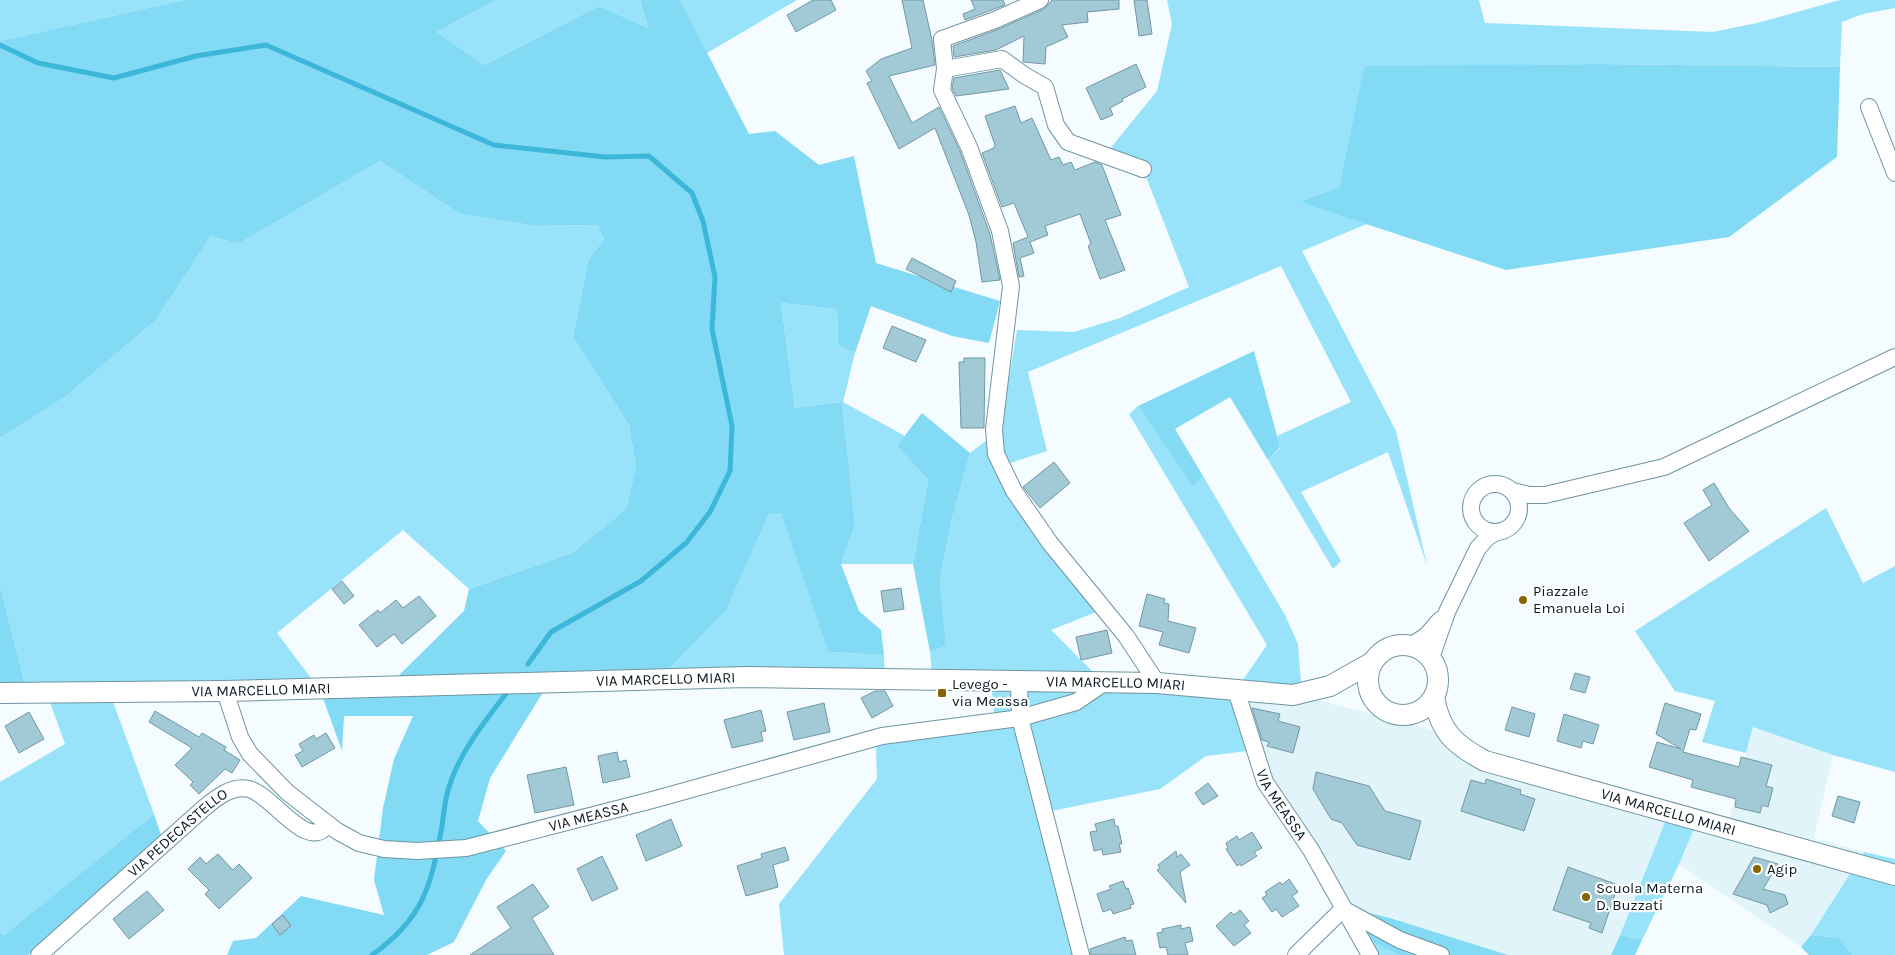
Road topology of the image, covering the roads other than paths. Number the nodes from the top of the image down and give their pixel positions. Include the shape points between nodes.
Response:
1 (1040, 0) edge
2 (944, 69) junction
3 (1869, 107) dead end
4 (1143, 169) dead end
5 (1895, 173) edge
6 (1895, 357) edge
7 (1513, 491) junction
8 (1477, 523) junction
9 (1497, 532) junction
10 (1478, 548) junction
11 (1447, 612) junction
12 (1411, 646) junction
13 (1431, 658) junction
14 (1371, 663) junction
15 (1019, 681) junction
16 (1104, 683) junction
17 (1157, 683) junction
18 (1330, 686) junction
19 (1236, 690) junction
20 (225, 691) junction
21 (1369, 691) junction
22 (0, 692) edge
23 (1434, 697) junction
24 (1410, 715) junction
25 (1020, 718) junction
26 (1448, 734) junction
27 (328, 824) junction
28 (1895, 875) edge
29 (1343, 909) junction
30 (39, 955) edge
31 (1081, 955) edge
32 (1296, 955) edge
33 (1370, 955) edge
34 (1441, 955) edge

1 - 2 street via 942,39
2 - 4 street via 1002,59 1045,87 1056,125 1068,142
2 - 17 street via 942,90 969,146 1000,230 1011,286 994,429 996,454 1014,491 1126,636
3 - 5 street
6 - 7 street via 1664,467 1545,495
7 - 8 street via 1507,486 1492,483 1479,490 1471,505
7 - 9 street via 1520,505 1516,520 1505,530
8 - 9 street via 1488,531
8 - 10 street
9 - 10 street
10 - 11 street
11 - 12 street via 1427,635
11 - 13 street
12 - 13 main road
12 - 14 main road, VIA MARCELLO MIARI via 1388,648
13 - 23 main road, VIA MARCELLO MIARI via 1438,677
14 - 18 main road, VIA MARCELLO MIARI
14 - 21 main road
15 - 16 main road, VIA MARCELLO MIARI
15 - 20 main road, VIA MARCELLO MIARI via 746,677
15 - 25 street
16 - 17 main road, VIA MARCELLO MIARI
16 - 25 street, VIA MEASSA via 1076,702
17 - 19 main road, VIA MARCELLO MIARI
18 - 19 main road, VIA MARCELLO MIARI via 1293,695
18 - 21 main road, VIA MARCELLO MIARI via 1360,686
19 - 29 street, VIA MEASSA via 1265,782 1311,850
20 - 22 main road, VIA MARCELLO MIARI
20 - 27 street, VIA MEASSA via 240,737 250,754 287,792
21 - 24 main road, VIA MARCELLO MIARI via 1380,708 1390,713
23 - 24 main road via 1428,705
23 - 26 main road, VIA MARCELLO MIARI via 1440,721
24 - 26 main road, VIA MARCELLO MIARI
25 - 27 street, VIA MEASSA via 882,736 466,848 384,849 358,843
25 - 31 street
26 - 28 main road, VIA MARCELLO MIARI via 1457,745 1485,761
27 - 30 street, VIA PEDECASTELLO via 320,832 310,833 299,828 278,806 259,793 240,789 223,794
29 - 32 street
29 - 33 street, VIA MEASSA
29 - 34 street via 1400,940

